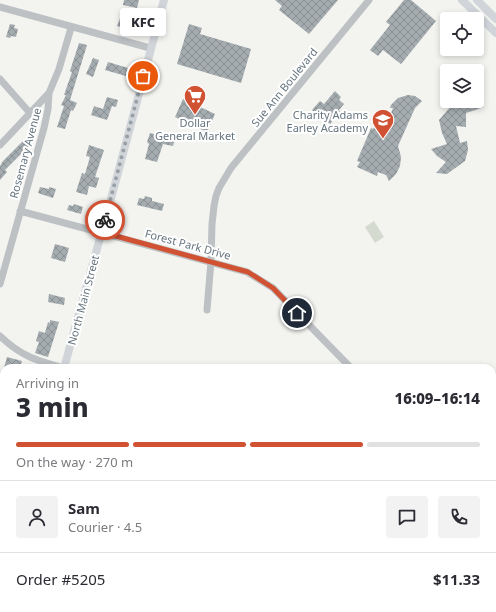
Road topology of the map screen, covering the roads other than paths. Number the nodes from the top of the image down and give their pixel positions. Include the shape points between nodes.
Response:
1 (164, 0) edge
2 (369, 0) edge
3 (462, 0) edge
4 (477, 0) edge
5 (0, 7) edge
6 (496, 19) edge
7 (71, 28) junction
8 (496, 33) edge
9 (150, 48) junction
10 (0, 79) edge
11 (49, 93) junction
12 (30, 114) junction
13 (0, 145) edge
14 (20, 211) junction
15 (101, 232) junction
16 (211, 262) junction
17 (0, 284) edge
18 (207, 310) dead end
19 (0, 336) edge
20 (51, 364) edge
21 (64, 364) edge
22 (347, 364) edge

1 - 9 main road, North Main Street
2 - 16 street, Sue Ann Boulevard via 224,178 214,206
3 - 8 main road
4 - 6 main road
5 - 7 street
7 - 9 street
7 - 11 street, Rosemary Avenue
9 - 15 main road, North Main Street
10 - 12 street
11 - 12 street
11 - 14 street, Rosemary Avenue via 44,128
12 - 13 street
14 - 15 street, Forest Park Drive
14 - 17 street, Rosemary Avenue
15 - 16 street, Forest Park Drive
15 - 21 main road, North Main Street
16 - 18 street, Sue Ann Boulevard
16 - 22 street, Forest Park Drive via 248,272 273,288
19 - 20 street via 23,355

